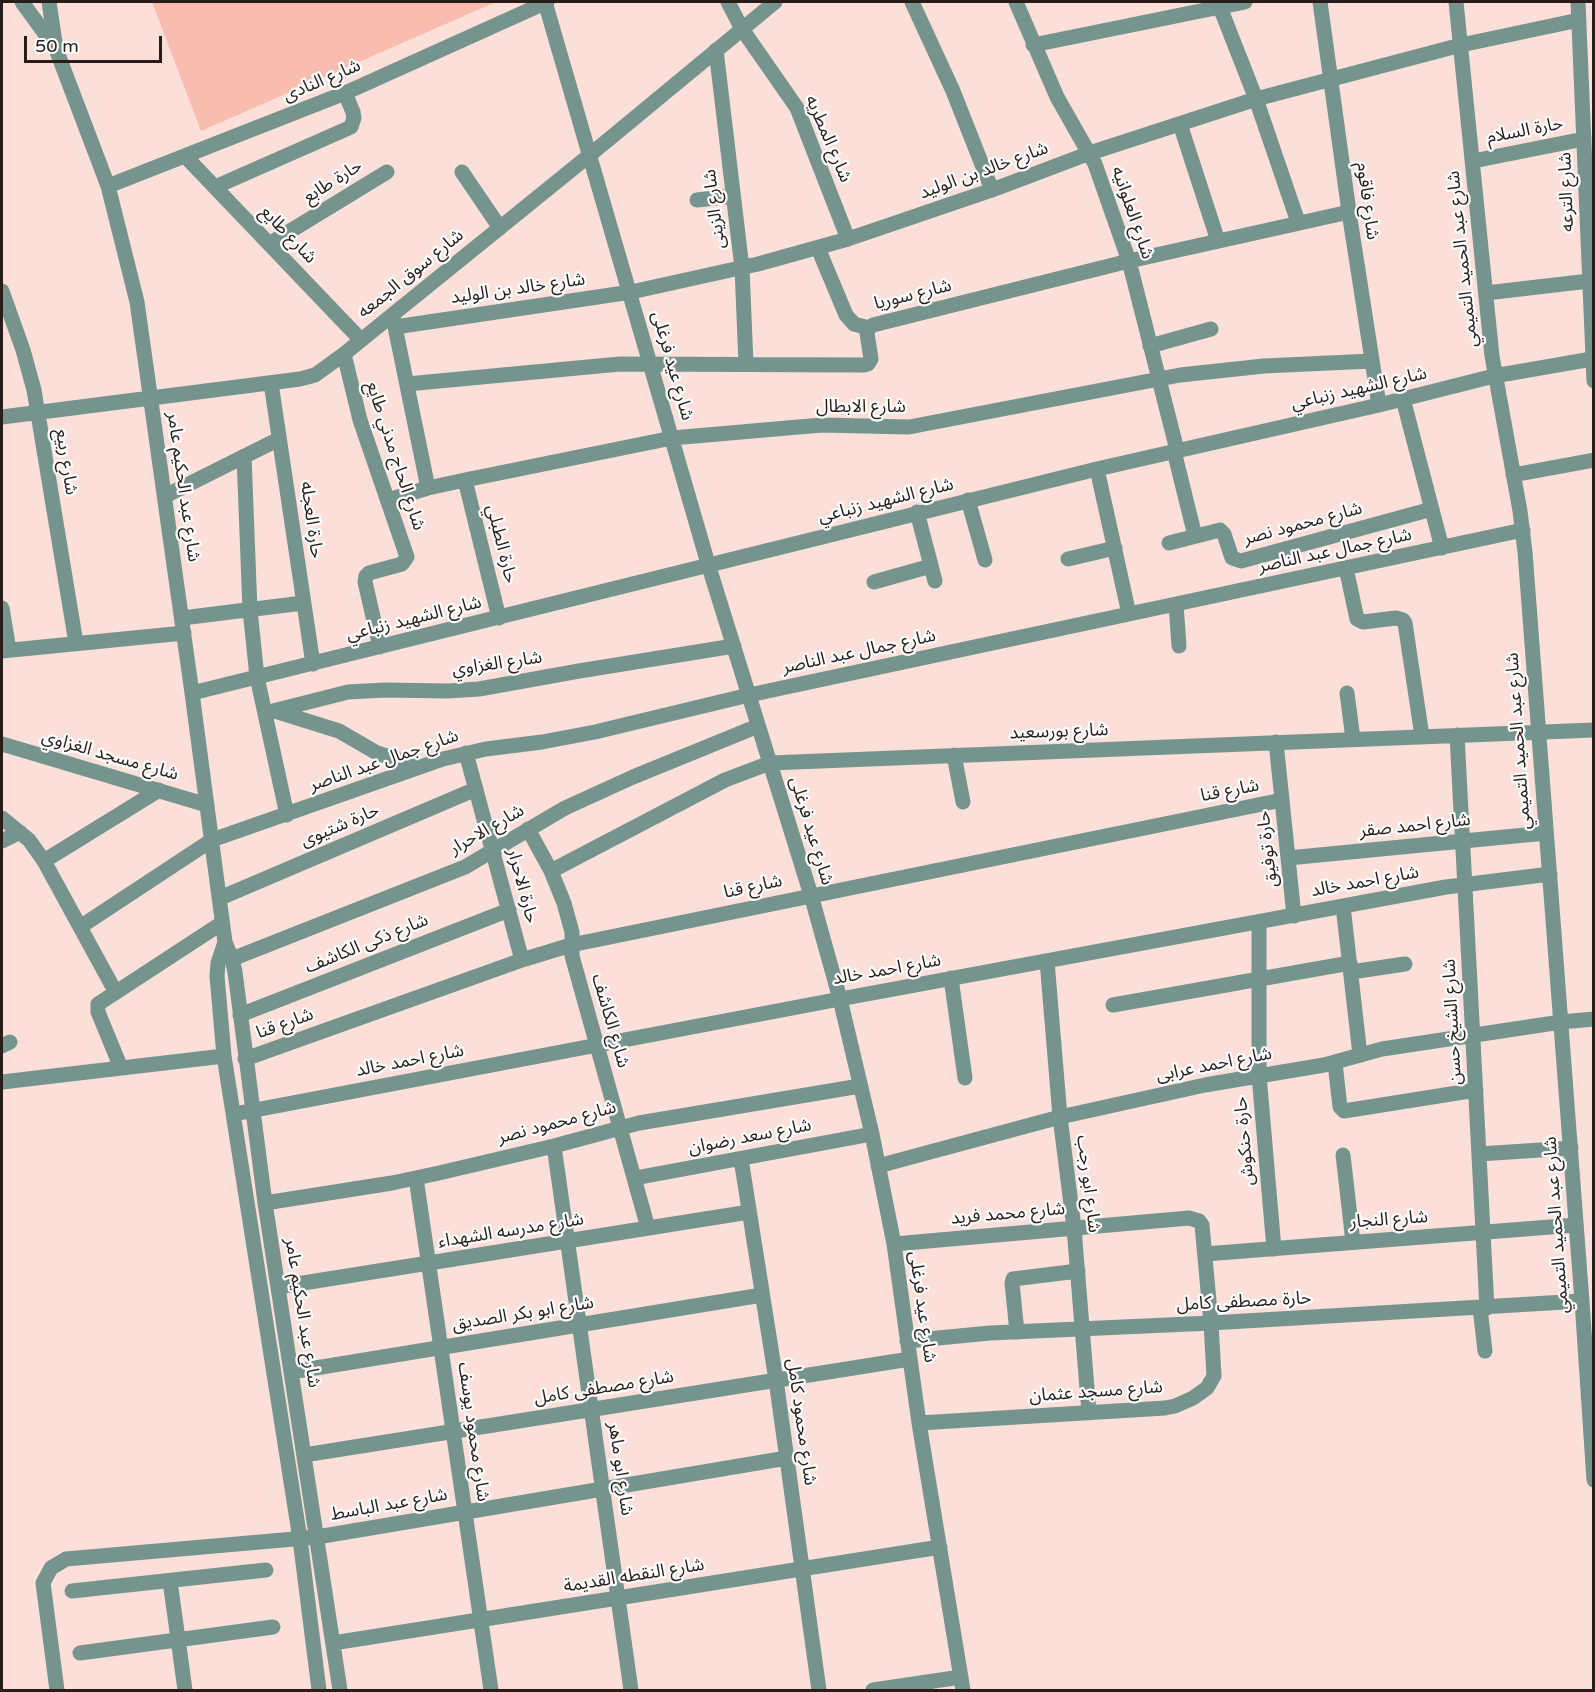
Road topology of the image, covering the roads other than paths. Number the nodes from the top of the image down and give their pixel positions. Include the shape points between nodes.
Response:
1 (22, 2) edge
2 (49, 2) edge
3 (546, 2) edge
4 (728, 2) edge
5 (775, 2) edge
6 (912, 2) edge
7 (1016, 2) edge
8 (1245, 2) edge
9 (1320, 2) edge
10 (1456, 2) edge
11 (1578, 2) edge
12 (1219, 4) edge
13 (1579, 20) junction
14 (742, 29) junction
15 (1033, 45) junction
16 (1461, 45) junction
17 (56, 49) junction
18 (716, 50) junction
19 (1330, 78) junction
20 (345, 93) junction
21 (1256, 99) junction
22 (1180, 124) junction
23 (1584, 139) junction
24 (1090, 153) junction
25 (591, 154) junction
26 (186, 157) junction
27 (1473, 161) junction
28 (387, 172) dead end
29 (462, 172) dead end
30 (108, 186) junction
31 (215, 187) junction
32 (992, 190) junction
33 (733, 196) junction
34 (697, 200) dead end
35 (1349, 212) junction
36 (1298, 222) junction
37 (500, 228) junction
38 (848, 239) junction
39 (1218, 241) junction
40 (269, 244) junction
41 (818, 248) junction
42 (1129, 261) junction
43 (742, 268) junction
44 (1589, 281) junction
45 (2, 291) edge
46 (631, 292) junction
47 (1485, 293) junction
48 (394, 321) junction
49 (868, 328) junction
50 (1211, 329) dead end
51 (361, 340) junction
52 (1150, 346) junction
53 (344, 354) junction
54 (1592, 359) junction
55 (1372, 361) junction
56 (651, 364) junction
57 (746, 364) junction
58 (1494, 376) junction
59 (1158, 379) junction
60 (1593, 381) edge
61 (271, 382) junction
62 (407, 384) junction
63 (151, 397) junction
64 (1403, 399) junction
65 (1379, 405) junction
66 (38, 412) junction
67 (2, 417) edge
68 (672, 438) junction
69 (279, 439) junction
70 (1175, 451) junction
71 (244, 456) junction
72 (1593, 460) edge
73 (1097, 469) junction
74 (1513, 475) junction
75 (465, 480) junction
76 (428, 488) junction
77 (165, 496) junction
78 (388, 500) junction
79 (968, 500) junction
80 (1432, 508) junction
81 (917, 513) junction
82 (1523, 530) junction
83 (1195, 536) junction
84 (1169, 543) dead end
85 (1115, 548) junction
86 (1442, 548) junction
87 (1068, 559) dead end
88 (985, 560) dead end
89 (930, 566) junction
90 (709, 567) junction
91 (1346, 568) junction
92 (934, 581) dead end
93 (874, 582) dead end
94 (303, 603) junction
95 (1176, 604) junction
96 (2, 608) edge
97 (250, 610) junction
98 (1129, 614) junction
99 (499, 618) junction
100 (183, 626) junction
101 (76, 643) junction
102 (734, 646) junction
103 (1179, 646) dead end
104 (380, 647) junction
105 (5, 650) edge
106 (313, 664) junction
107 (257, 677) junction
108 (192, 693) junction
109 (1347, 693) dead end
110 (749, 695) junction
111 (270, 712) junction
112 (758, 726) junction
113 (1593, 730) edge
114 (1538, 732) junction
115 (1457, 735) junction
116 (1422, 736) junction
117 (1353, 739) junction
118 (1276, 742) junction
119 (2, 744) edge
120 (466, 753) junction
121 (954, 755) junction
122 (770, 763) junction
123 (420, 767) junction
124 (476, 789) junction
125 (159, 790) junction
126 (1282, 800) junction
127 (963, 802) dead end
128 (207, 805) junction
129 (287, 815) junction
130 (2, 818) edge
131 (528, 829) junction
132 (20, 832) junction
133 (1546, 833) junction
134 (212, 840) junction
135 (1462, 841) junction
136 (2, 842) edge
137 (493, 851) junction
138 (1288, 858) junction
139 (44, 861) junction
140 (551, 871) junction
141 (1550, 874) junction
142 (1466, 884) junction
143 (810, 895) junction
144 (220, 898) junction
145 (1343, 906) junction
146 (509, 910) junction
147 (1294, 916) junction
148 (1259, 922) junction
149 (222, 923) junction
150 (80, 927) junction
151 (225, 942) junction
152 (571, 945) junction
153 (232, 959) junction
154 (522, 960) junction
155 (1047, 961) junction
156 (1405, 964) dead end
157 (1350, 968) junction
158 (951, 978) junction
159 (1258, 979) junction
160 (115, 992) junction
161 (840, 999) junction
162 (1113, 1005) dead end
163 (240, 1016) junction
164 (1593, 1019) edge
165 (1561, 1022) junction
166 (1474, 1034) junction
167 (597, 1044) junction
168 (1360, 1054) junction
169 (224, 1056) junction
170 (245, 1059) junction
171 (1335, 1063) junction
172 (121, 1068) junction
173 (1258, 1075) junction
174 (965, 1078) dead end
175 (2, 1082) edge
176 (860, 1086) junction
177 (1476, 1090) junction
178 (252, 1111) junction
179 (234, 1114) junction
180 (1060, 1117) junction
181 (620, 1126) junction
182 (872, 1134) junction
183 (554, 1146) junction
184 (1570, 1148) junction
185 (1479, 1154) junction
186 (1343, 1155) dead end
187 (741, 1159) junction
188 (878, 1166) junction
189 (416, 1178) junction
190 (634, 1178) junction
191 (265, 1203) junction
192 (749, 1212) junction
193 (1576, 1225) junction
194 (648, 1228) junction
195 (1074, 1228) junction
196 (1483, 1232) junction
197 (567, 1241) junction
198 (1353, 1242) junction
199 (894, 1244) junction
200 (1274, 1249) junction
201 (1205, 1254) junction
202 (428, 1263) junction
203 (1078, 1271) junction
204 (278, 1287) junction
205 (762, 1295) junction
206 (1582, 1301) junction
207 (1484, 1308) junction
208 (1211, 1323) junction
209 (579, 1325) junction
210 (1084, 1329) junction
211 (1017, 1332) junction
212 (907, 1341) junction
213 (440, 1347) junction
214 (1485, 1351) dead end
215 (910, 1359) junction
216 (291, 1372) junction
217 (776, 1380) junction
218 (591, 1409) junction
219 (1089, 1413) junction
220 (919, 1423) junction
221 (453, 1432) junction
222 (304, 1455) junction
223 (787, 1458) junction
224 (1593, 1480) edge
225 (603, 1489) junction
226 (465, 1512) junction
227 (317, 1537) junction
228 (300, 1539) junction
229 (940, 1547) junction
230 (802, 1569) junction
231 (266, 1570) dead end
232 (170, 1581) junction
233 (72, 1591) dead end
234 (618, 1598) junction
235 (481, 1620) junction
236 (273, 1627) dead end
237 (178, 1640) junction
238 (333, 1643) junction
239 (80, 1653) dead end
240 (962, 1684) edge
241 (57, 1690) edge
242 (185, 1690) edge
243 (319, 1690) edge
244 (340, 1690) edge
245 (491, 1690) edge
246 (632, 1690) edge
247 (819, 1690) edge
248 (873, 1690) edge

1 - 17 street, شارع عبد الحكيم عامر
2 - 17 street, شارع عبد الحكيم عامر
3 - 20 street, شارع النادى
3 - 25 street, شارع عيد فرغلى
4 - 14 street, شارع المطريه
5 - 14 street, شارع سوق الجمعه
6 - 32 street
7 - 15 street, شارع العلوانيه
8 - 12 street
9 - 19 street, شارع فاقوم
10 - 16 street, شارع عبد الحميد التميمي
11 - 13 street, شارع الترعه
12 - 15 street
12 - 21 street
13 - 16 street, شارع خالد بن الوليد
13 - 23 street, شارع الترعه
14 - 18 street, شارع سوق الجمعه
14 - 38 street, شارع المطريه via 797,108
15 - 24 street, شارع العلوانيه
16 - 19 street, شارع خالد بن الوليد
16 - 27 street, شارع عبد الحميد التميمي
17 - 30 street, شارع عبد الحكيم عامر
18 - 25 street, شارع سوق الجمعه
18 - 33 street, شارع الزينى
19 - 21 street, شارع خالد بن الوليد
19 - 35 street, شارع فاقوم
20 - 26 street, شارع النادى
20 - 31 street via 354,112 351,127
21 - 22 street, شارع خالد بن الوليد
21 - 36 street
22 - 24 street, شارع خالد بن الوليد
22 - 39 street
23 - 27 street, حارة السلام
23 - 44 street, شارع الترعه
24 - 32 street, شارع خالد بن الوليد
24 - 42 street, شارع العلوانيه
25 - 37 street, شارع سوق الجمعه
25 - 46 street, شارع عيد فرغلى
26 - 30 street, شارع النادى
26 - 31 street, شارع طايع
27 - 47 street, شارع عبد الحميد التميمي
28 - 40 street, حارة طابع
29 - 37 street
30 - 63 street, شارع عبد الحكيم عامر via 137,302
31 - 40 street, شارع طايع
32 - 38 street, شارع خالد بن الوليد
33 - 34 street
33 - 43 street, شارع الزينى
35 - 36 street, شارع سوريا
35 - 55 street, شارع فاقوم
36 - 39 street, شارع سوريا
37 - 48 street, شارع سوق الجمعه
38 - 41 street, شارع خالد بن الوليد
39 - 42 street, شارع سوريا
40 - 51 street, شارع طايع
41 - 43 street, شارع خالد بن الوليد
41 - 49 street via 846,315 854,324
42 - 49 street, شارع سوريا
42 - 52 street, شارع العلوانيه
43 - 46 street, شارع خالد بن الوليد
43 - 57 street, شارع الزينى
44 - 47 street
44 - 54 street, شارع الترعه
45 - 66 street, شارع ربيع via 23,350
46 - 48 street, شارع خالد بن الوليد
46 - 56 street, شارع عيد فرغلى
47 - 58 street, شارع عبد الحميد التميمي
48 - 51 street, شارع سوق الجمعه
48 - 62 street
49 - 57 street, شارع سوريا via 868,364
50 - 52 street
51 - 53 street, شارع سوق الجمعه
52 - 59 street, شارع العلوانيه
53 - 61 street, شارع سوق الجمعه via 315,375
53 - 78 street, شارع الحاج مدني طايع via 360,420
54 - 58 street, شارع الشهيد زنباعي
54 - 60 street, شارع الترعه
55 - 59 street, شارع الابطال via 1264,366
55 - 65 street, شارع فاقوم
56 - 57 street, شارع سوريا
56 - 62 street, شارع سوريا
56 - 68 street, شارع عيد فرغلى
58 - 64 street, شارع الشهيد زنباعي
58 - 74 street, شارع عبد الحميد التميمي
59 - 68 street, شارع الابطال via 909,427 822,425
59 - 70 street, شارع العلوانيه
61 - 63 street, شارع سوق الجمعه
61 - 69 street, حارة العجله
62 - 76 street
63 - 66 street, شارع سوق الجمعه
63 - 77 street, شارع عبد الحكيم عامر
64 - 65 street, شارع الشهيد زنباعي
64 - 80 street
65 - 70 street, شارع الشهيد زنباعي
66 - 67 street, شارع سوق الجمعه
66 - 101 street, شارع ربيع
68 - 75 street, شارع الابطال
68 - 90 street, شارع عيد فرغلى
69 - 71 street
69 - 94 street, حارة العجله
70 - 73 street, شارع الشهيد زنباعي
70 - 83 street, شارع العلوانيه
71 - 77 street
71 - 97 street
72 - 74 street
73 - 79 street, شارع الشهيد زنباعي
73 - 85 street
74 - 82 street, شارع عبد الحميد التميمي
75 - 76 street, شارع الابطال
75 - 99 street, حارة الطبلي
76 - 78 street, شارع الابطال
77 - 100 street, شارع عبد الحكيم عامر
78 - 104 street, شارع الحاج مدني طايع via 407,557 402,564 366,576
79 - 81 street, شارع الشهيد زنباعي
79 - 88 street
80 - 83 street, شارع محمود نصر via 1241,561 1232,558 1222,531
80 - 86 street
81 - 89 street
81 - 90 street, شارع الشهيد زنباعي
82 - 86 street, شارع جمال عبد الناصر
82 - 114 street, شارع عبد الحميد التميمي
83 - 84 street, شارع محمود نصر
85 - 87 street
85 - 98 street
86 - 91 street, شارع جمال عبد الناصر
89 - 92 street
89 - 93 street
90 - 99 street, شارع الشهيد زنباعي
90 - 102 street, شارع عيد فرغلى
91 - 95 street, شارع جمال عبد الناصر
91 - 116 street via 1357,619 1363,622 1396,618 1405,623
94 - 97 street
94 - 106 street, حارة العجله
95 - 98 street, شارع جمال عبد الناصر
95 - 103 street
96 - 105 street
97 - 100 street
97 - 107 street
98 - 110 street, شارع جمال عبد الناصر
99 - 104 street, شارع الشهيد زنباعي
100 - 101 street
100 - 108 street, شارع عبد الحكيم عامر
101 - 105 street
102 - 110 street, شارع عيد فرغلى
102 - 111 street, شارع الغزاوي via 479,689 348,692
104 - 106 street, شارع الشهيد زنباعي
106 - 107 street, شارع الشهيد زنباعي
107 - 108 street, شارع الشهيد زنباعي
107 - 111 street
108 - 128 street, شارع عبد الحكيم عامر
109 - 117 street
110 - 112 street, شارع عيد فرغلى
110 - 120 street, شارع جمال عبد الناصر via 595,732
111 - 123 street via 339,731 377,753
111 - 129 street
112 - 122 street, شارع عيد فرغلى
112 - 131 street, شارع الاحرار via 633,777
113 - 114 street, شارع بورسعيد
114 - 115 street, شارع بورسعيد
114 - 133 street, شارع عبد الحميد التميمي
115 - 116 street, شارع بورسعيد
115 - 135 street, شارع الشيخ حسن
116 - 117 street, شارع بورسعيد
117 - 118 street, شارع بورسعيد
118 - 121 street, شارع بورسعيد
118 - 126 street, حارة توفيق
119 - 125 street, شارع مسجد الغزاوي
120 - 123 street, شارع جمال عبد الناصر
120 - 124 street, حارة الاحرار
121 - 122 street, شارع بورسعيد
121 - 127 street
122 - 140 street, شارع بورسعيد via 724,780
122 - 143 street, شارع عيد فرغلى
123 - 129 street, شارع جمال عبد الناصر
124 - 137 street, حارة الاحرار
124 - 144 street, حارة شتيوى
125 - 128 street, شارع مسجد الغزاوي
125 - 139 street
126 - 138 street, حارة توفيق
126 - 143 street, شارع قنا
128 - 134 street, شارع عبد الحكيم عامر
129 - 134 street, شارع جمال عبد الناصر
130 - 132 street
131 - 137 street, شارع الاحرار
131 - 140 street, شارع الكاشف
132 - 136 street
132 - 139 street
133 - 135 street, شارع احمد صقر
133 - 141 street, شارع عبد الحميد التميمي
134 - 144 street, شارع عبد الحكيم عامر
134 - 150 street, شارع جمال عبد الناصر
135 - 138 street, شارع احمد صقر
135 - 142 street, شارع الشيخ حسن
137 - 146 street, حارة الاحرار
137 - 153 street, شارع الاحرار via 448,874
138 - 147 street, حارة توفيق
139 - 150 street
140 - 152 street, شارع الكاشف via 571,926
141 - 142 street, شارع احمد خالد
141 - 165 street, شارع عبد الحميد التميمي
142 - 145 street, شارع احمد خالد
142 - 166 street, شارع الشيخ حسن
143 - 152 street, شارع قنا
143 - 161 street, شارع عيد فرغلى
144 - 149 street, شارع عبد الحكيم عامر
145 - 147 street, شارع احمد خالد
145 - 157 street
146 - 154 street, حارة الاحرار
146 - 163 street, شارع ذكى الكاشف
147 - 148 street, شارع احمد خالد
148 - 155 street, شارع احمد خالد
148 - 159 street, حارة حنكوش
149 - 151 street, شارع عبد الحكيم عامر
149 - 160 street
150 - 160 street
151 - 153 street, شارع عبد الحكيم عامر
151 - 169 street, شارع عبد الحكيم عامر via 217,976
152 - 154 street, شارع قنا
152 - 167 street, شارع الكاشف
153 - 163 street, شارع عبد الحكيم عامر
154 - 170 street, شارع قنا
155 - 158 street, شارع احمد خالد
155 - 180 street, شارع ابو رجب
156 - 157 street
157 - 159 street
157 - 168 street
158 - 161 street, شارع احمد خالد
158 - 174 street
159 - 162 street
159 - 173 street, حارة حنكوش
160 - 172 street via 97,1008
161 - 167 street, شارع احمد خالد
161 - 176 street, شارع عيد فرغلى
163 - 170 street, شارع عبد الحكيم عامر
164 - 165 street
165 - 166 street, شارع احمد عرابى
165 - 184 street, شارع عبد الحميد التميمي
166 - 168 street, شارع احمد عرابى
166 - 177 street, شارع الشيخ حسن
167 - 178 street, شارع احمد خالد
167 - 181 street, شارع الكاشف
168 - 171 street, شارع احمد عرابى
169 - 172 street
169 - 179 street, شارع عبد الحكيم عامر
170 - 178 street, شارع عبد الحكيم عامر
171 - 173 street, شارع احمد عرابى
171 - 177 street via 1340,1107 1344,1111
172 - 175 street
173 - 180 street, شارع احمد عرابى
173 - 200 street, حارة حنكوش
176 - 181 street, شارع محمود نصر
176 - 182 street, شارع عيد فرغلى
177 - 185 street, شارع الشيخ حسن
178 - 179 street, شارع احمد خالد
178 - 191 street, شارع عبد الحكيم عامر
179 - 228 street, شارع عبد الحكيم عامر
180 - 188 street, شارع احمد عرابى
180 - 195 street, شارع ابو رجب
181 - 183 street, شارع محمود نصر
181 - 190 street, شارع الكاشف
182 - 187 street, شارع سعد رضوان
182 - 188 street, شارع عيد فرغلى
183 - 189 street, شارع محمود نصر
183 - 197 street, شارع ابو ماهر
184 - 185 street
184 - 193 street, شارع عبد الحميد التميمي
185 - 196 street, شارع الشيخ حسن
186 - 198 street
187 - 190 street, شارع سعد رضوان
187 - 192 street, شارع محمود كامل
188 - 199 street, شارع عيد فرغلى
189 - 191 street, شارع محمود نصر
189 - 202 street, شارع محمود يوسف
190 - 194 street, شارع الكاشف
191 - 204 street, شارع عبد الحكيم عامر
192 - 194 street, شارع مدرسه الشهداء
192 - 205 street, شارع محمود كامل
193 - 196 street, شارع النجار
193 - 206 street, شارع عبد الحميد التميمي
194 - 197 street, شارع مدرسه الشهداء
195 - 199 street, شارع محمد فريد
195 - 201 street, شارع محمد فريد via 1195,1218 1202,1225
195 - 203 street, شارع ابو رجب
196 - 198 street, شارع النجار
196 - 207 street, شارع الشيخ حسن
197 - 202 street, شارع مدرسه الشهداء
197 - 209 street, شارع ابو ماهر
198 - 200 street, شارع النجار
199 - 212 street, شارع عيد فرغلى
200 - 201 street, شارع النجار
201 - 208 street, شارع مسجد عثمان
202 - 204 street, شارع مدرسه الشهداء
202 - 213 street, شارع محمود يوسف
203 - 210 street, شارع ابو رجب
203 - 211 street via 1014,1278
204 - 216 street, شارع عبد الحكيم عامر
205 - 209 street, شارع ابو بكر الصديق
205 - 217 street, شارع محمود كامل
206 - 207 street, حارة مصطفى كامل
206 - 224 street, شارع عبد الحميد التميمي
207 - 208 street, حارة مصطفى كامل
207 - 214 street, شارع الشيخ حسن
208 - 210 street, حارة مصطفى كامل
208 - 219 street, شارع مسجد عثمان via 1214,1376 1207,1388 1175,1406
209 - 213 street, شارع ابو بكر الصديق
209 - 218 street, شارع ابو ماهر
210 - 211 street, حارة مصطفى كامل
210 - 219 street, شارع ابو رجب
211 - 212 street, حارة مصطفى كامل
212 - 215 street, شارع عيد فرغلى
213 - 216 street, شارع ابو بكر الصديق
213 - 221 street, شارع محمود يوسف
215 - 217 street, شارع مصطفى كامل
215 - 220 street, شارع عيد فرغلى
216 - 222 street, شارع عبد الحكيم عامر
217 - 218 street, شارع مصطفى كامل
217 - 223 street, شارع محمود كامل
218 - 221 street, شارع مصطفى كامل
218 - 225 street, شارع ابو ماهر
219 - 220 street, شارع مسجد عثمان
220 - 229 street, شارع عيد فرغلى
221 - 222 street, شارع مصطفى كامل
221 - 226 street, شارع محمود يوسف
222 - 227 street, شارع عبد الحكيم عامر
223 - 225 street, شارع عبد الباسط
223 - 230 street, شارع محمود كامل
225 - 226 street, شارع عبد الباسط
225 - 234 street, شارع ابو ماهر
226 - 227 street, شارع عبد الباسط
226 - 235 street, شارع محمود يوسف
227 - 228 street, شارع عبد الباسط
227 - 238 street, شارع عبد الحكيم عامر
228 - 241 street, شارع عبد الباسط via 58,1562 43,1583
228 - 243 street, شارع عبد الحكيم عامر
229 - 230 street, شارع النقطه القديمة
229 - 240 street, شارع عيد فرغلى
230 - 234 street, شارع النقطه القديمة
230 - 247 street, شارع محمود كامل
231 - 232 street
232 - 233 street
232 - 237 street
234 - 235 street, شارع النقطه القديمة
234 - 246 street, شارع ابو ماهر
235 - 238 street, شارع النقطه القديمة
235 - 245 street, شارع محمود يوسف
236 - 237 street
237 - 239 street
237 - 242 street
238 - 244 street, شارع عبد الحكيم عامر
240 - 248 street

